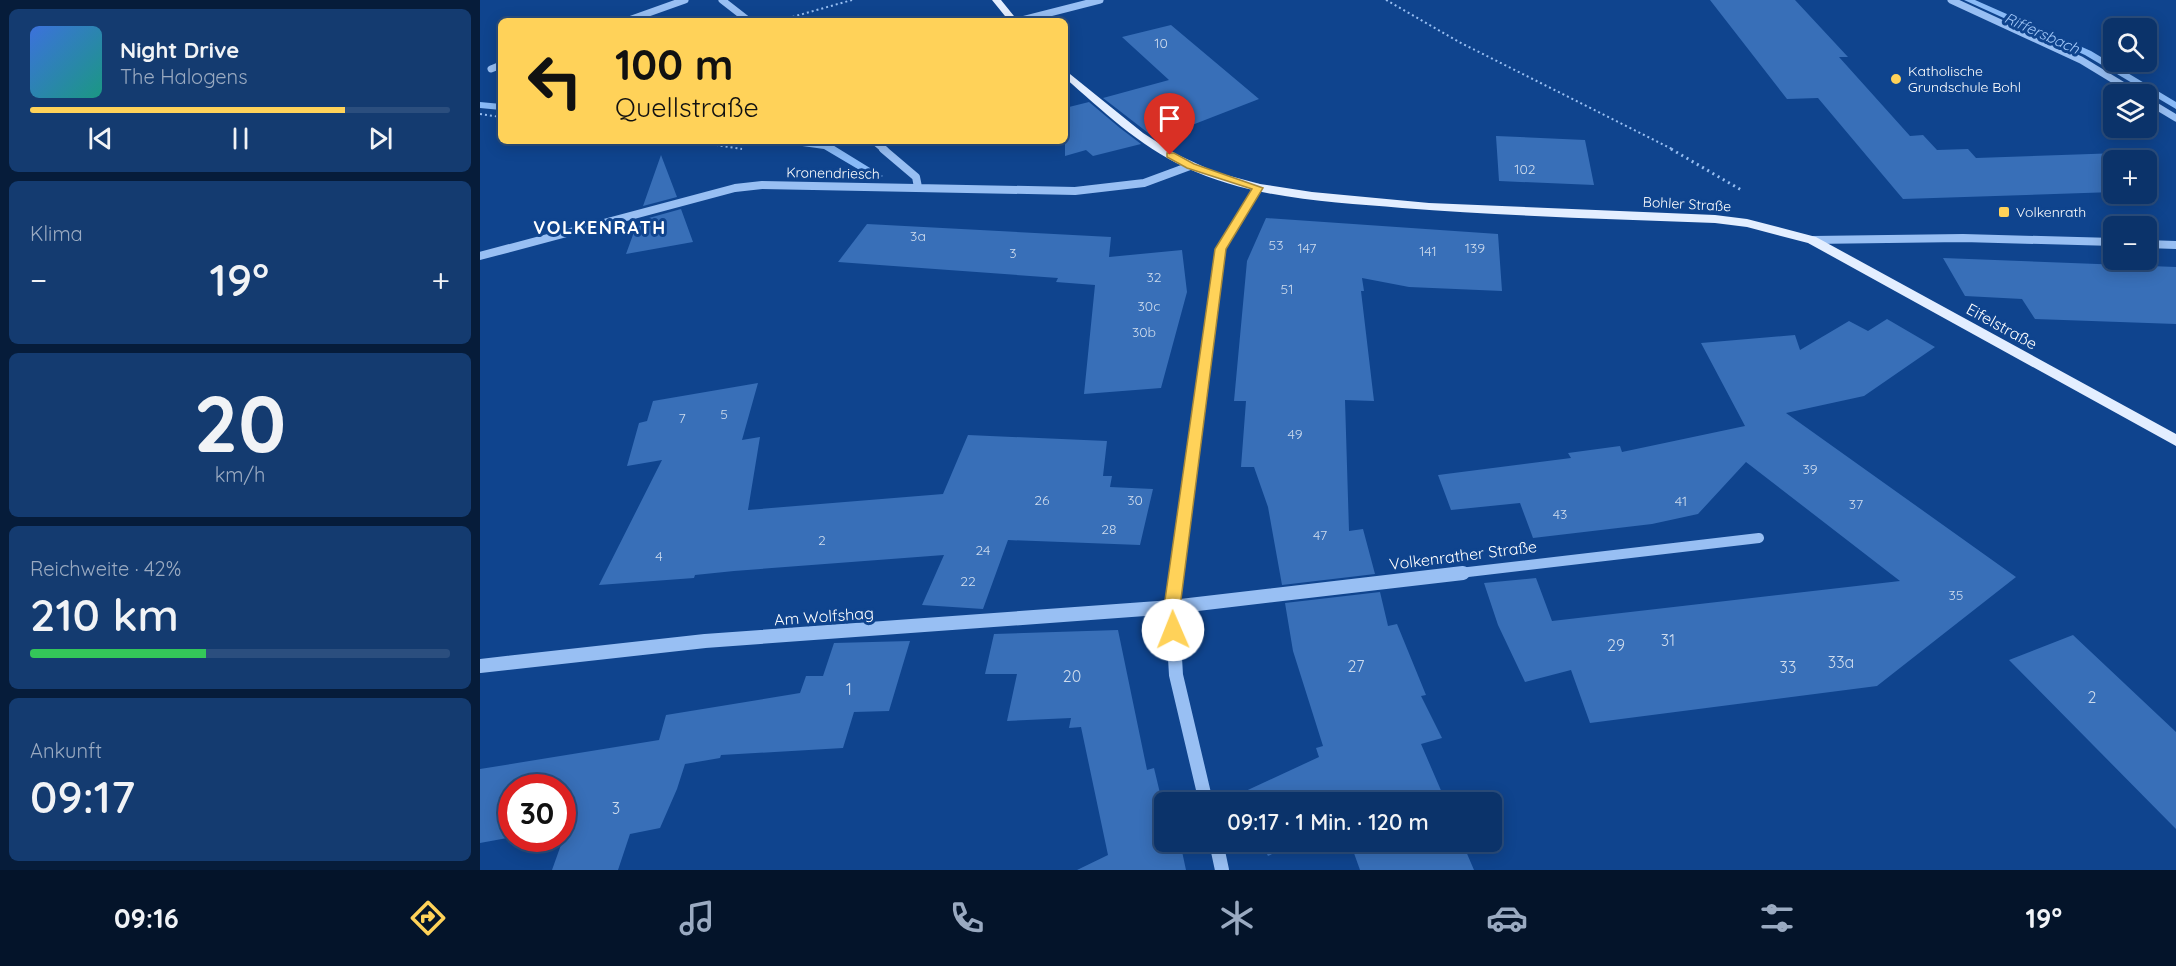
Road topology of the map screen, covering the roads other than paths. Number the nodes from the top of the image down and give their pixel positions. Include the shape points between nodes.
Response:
1 (685, 0) edge
2 (722, 0) edge
3 (996, 0) edge
4 (1100, 0) edge
5 (1951, 0) edge
6 (634, 18) edge
7 (745, 18) edge
8 (1013, 18) edge
9 (1028, 18) edge
10 (498, 66) edge
11 (491, 69) dead end
12 (1068, 75) edge
13 (2121, 84) edge
14 (2157, 107) edge
15 (2176, 118) edge
16 (878, 144) edge
17 (1190, 166) junction
18 (918, 187) junction
19 (1258, 188) junction
20 (1812, 240) junction
21 (2103, 242) edge
22 (2157, 244) edge
23 (2176, 245) edge
24 (480, 256) edge
25 (2176, 441) edge
26 (1759, 538) dead end
27 (1172, 607) junction
28 (480, 666) edge
29 (1204, 792) edge
30 (1218, 852) edge
31 (1222, 870) edge

1 - 6 street
2 - 7 street
3 - 8 main road
4 - 9 street
5 - 13 street via 2081,60
10 - 11 street
12 - 17 main road, Bohler Straße via 1151,144
14 - 15 street
16 - 18 street via 916,177
17 - 18 street, Kronendriesch via 1144,183 1075,191
17 - 19 main road, Bohler Straße
18 - 24 street, Kronendriesch via 735,188
19 - 20 main road, Bohler Straße via 1447,208 1715,219
19 - 27 street via 1220,249
20 - 21 street, Bohler Straße via 1986,237
20 - 25 main road, Eifelstraße
22 - 23 street
26 - 27 street, Volkenrather Straße
27 - 28 street, Am Wolfshag via 705,641
27 - 29 street via 1176,675
30 - 31 street

